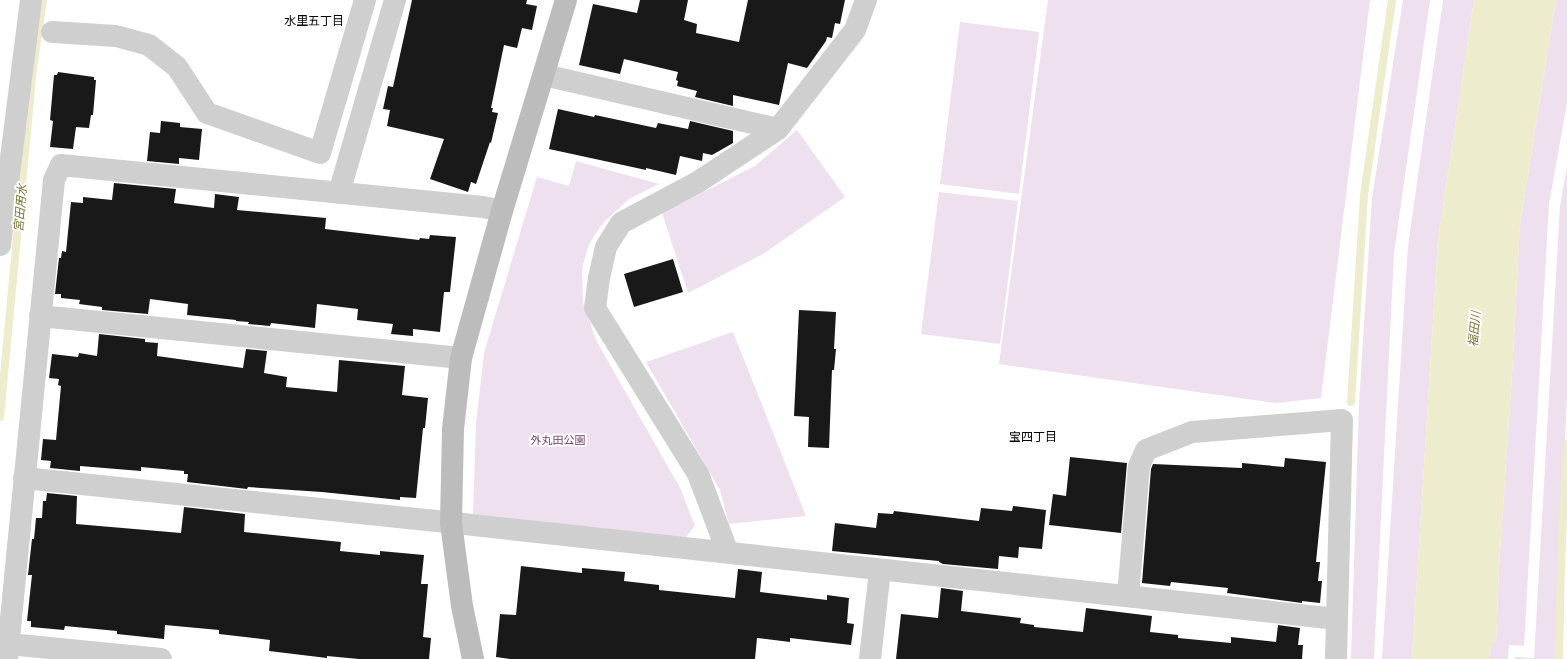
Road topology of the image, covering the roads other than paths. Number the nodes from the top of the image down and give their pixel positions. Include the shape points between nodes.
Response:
1 (31, 0) edge
2 (365, 0) edge
3 (395, 0) edge
4 (566, 0) edge
5 (866, 0) edge
6 (52, 32) dead end
7 (544, 75) junction
8 (778, 129) junction
9 (339, 193) junction
10 (502, 211) junction
11 (0, 244) edge
12 (40, 316) junction
13 (461, 358) junction
14 (24, 478) junction
15 (451, 523) junction
16 (728, 553) junction
17 (880, 570) junction
18 (1128, 596) junction
19 (1337, 619) junction
20 (8, 652) edge
21 (161, 659) edge
22 (473, 659) edge
23 (870, 659) edge
24 (1336, 659) edge

1 - 11 street
2 - 6 street via 320,153 207,113 177,67 150,44 116,36
3 - 9 street
4 - 7 street
5 - 8 street via 855,30
7 - 8 street
7 - 10 street
8 - 16 street via 698,182 621,223 606,247 595,308 698,474
9 - 10 street
9 - 12 street via 61,164 54,180
10 - 13 street
12 - 13 street
12 - 14 street
13 - 15 street via 453,429
14 - 15 street
14 - 20 street
15 - 16 street
15 - 22 street via 462,606
16 - 17 street
17 - 18 street
17 - 23 street
18 - 19 street
18 - 19 street via 1139,466 1146,450 1192,432 1342,420
19 - 24 street
20 - 21 street

